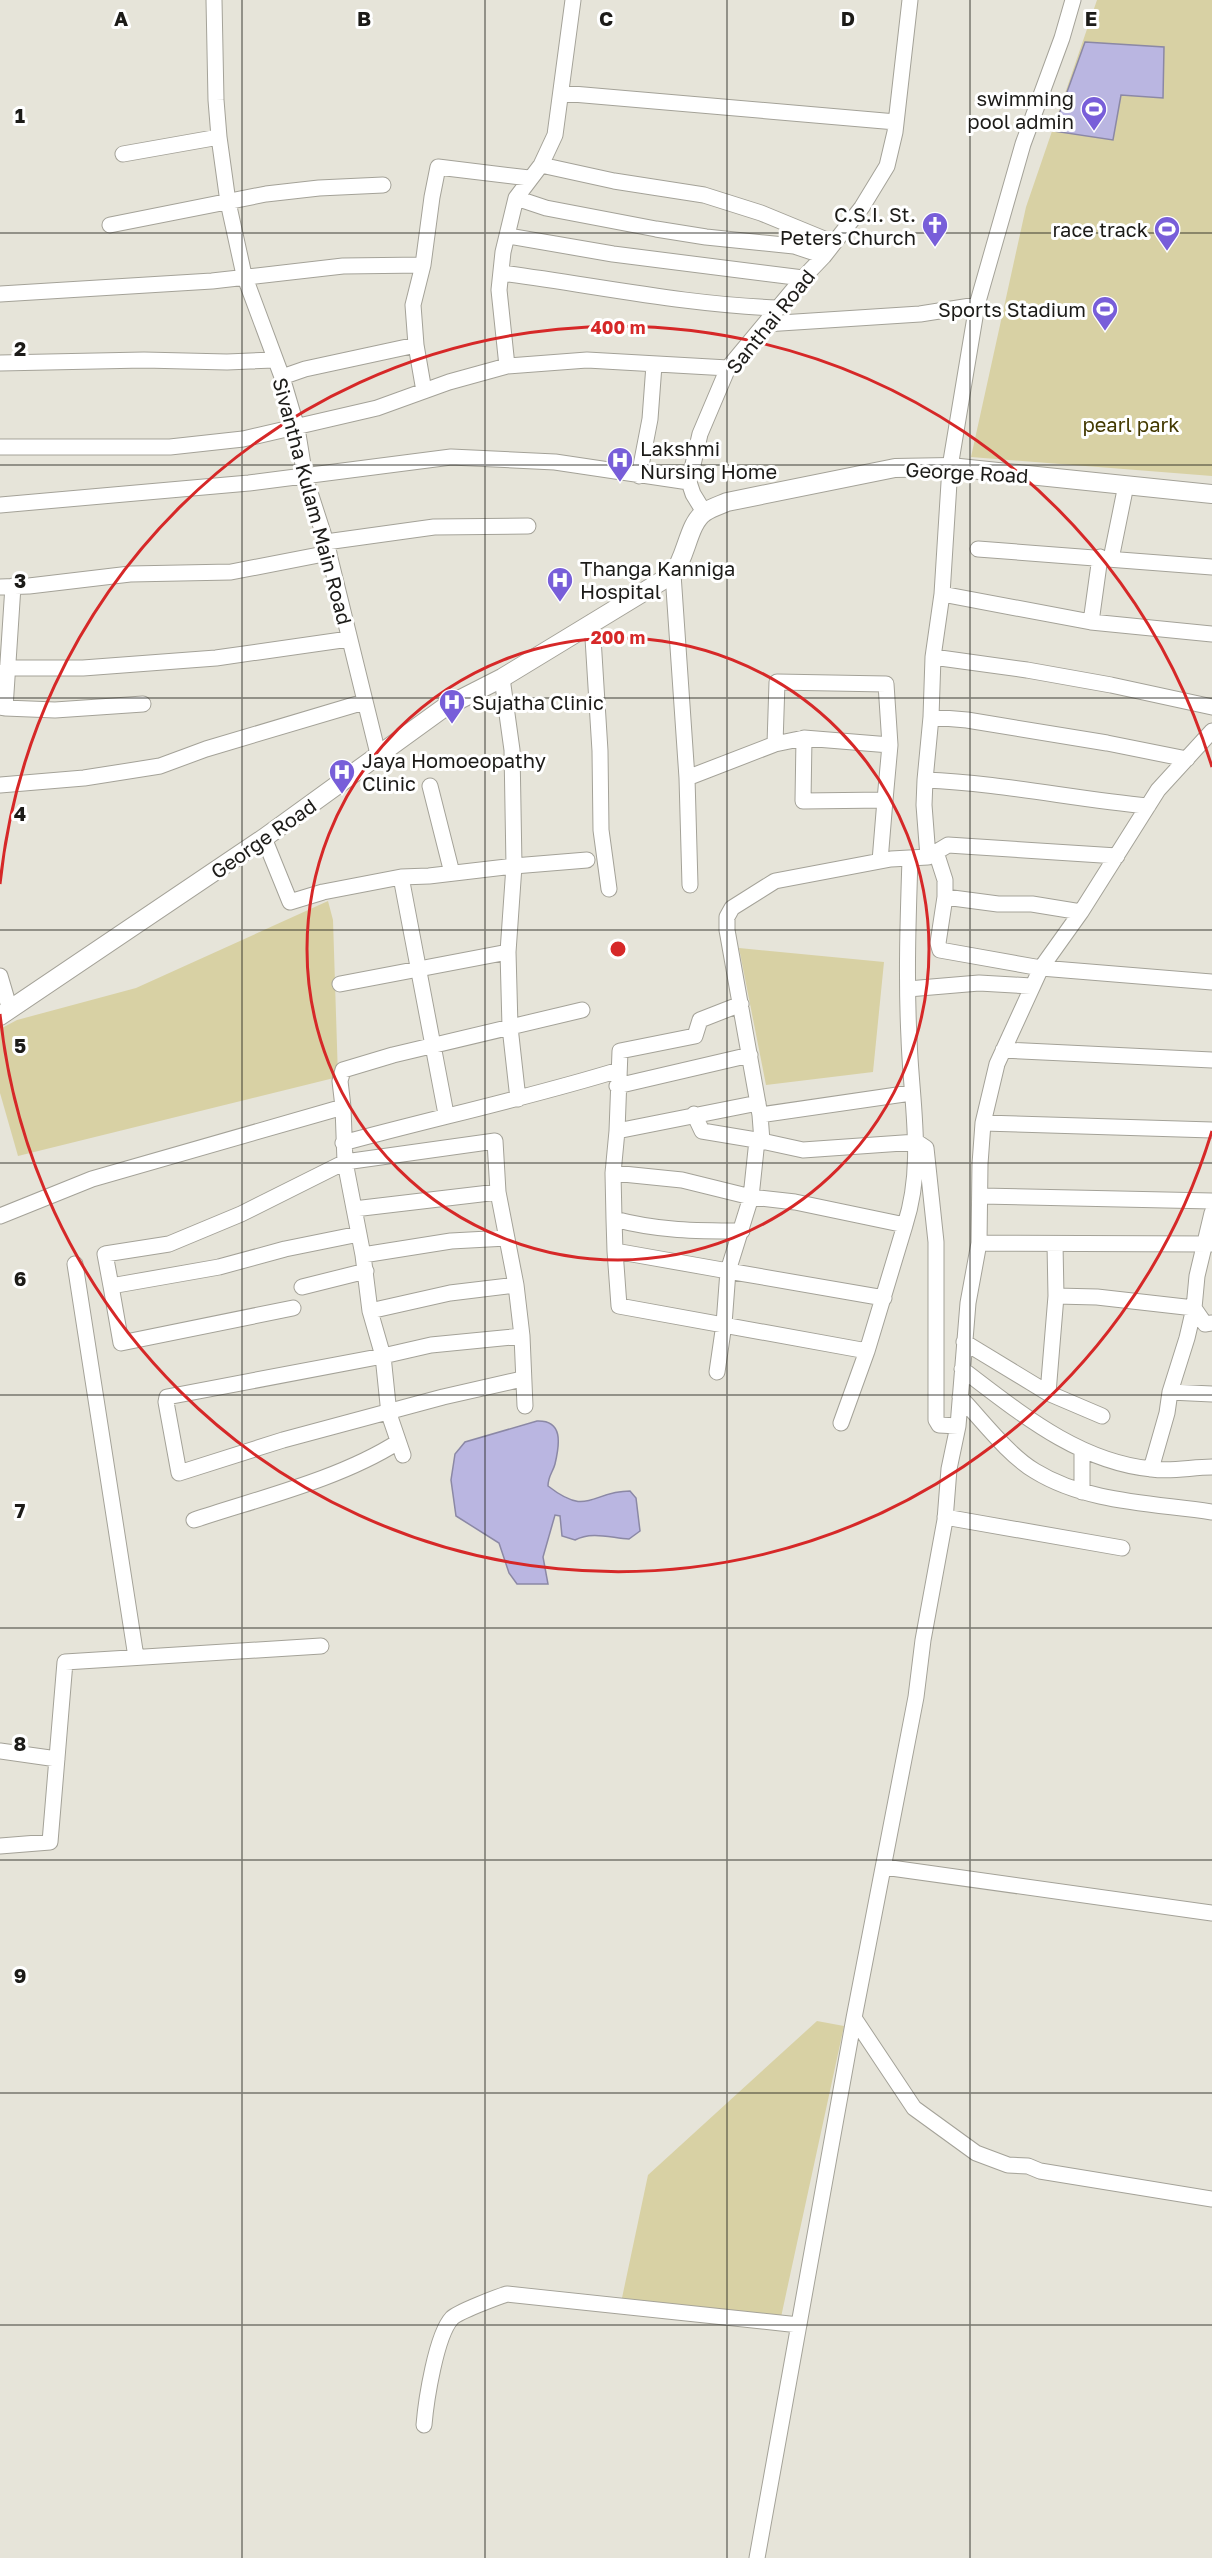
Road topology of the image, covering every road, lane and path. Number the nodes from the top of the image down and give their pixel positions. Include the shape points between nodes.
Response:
1 (214, 0) edge
2 (573, 0) edge
3 (910, 0) edge
4 (1073, 0) edge
5 (561, 93) junction
6 (896, 122) junction
7 (219, 137) junction
8 (123, 154) dead end
9 (541, 165) junction
10 (529, 178) junction
11 (383, 185) dead end
12 (516, 198) junction
13 (228, 202) junction
14 (110, 225) dead end
15 (508, 236) junction
16 (834, 243) junction
17 (824, 256) junction
18 (423, 265) junction
19 (501, 273) junction
20 (244, 275) junction
21 (803, 278) junction
22 (0, 294) edge
23 (977, 304) junction
24 (779, 308) junction
25 (765, 324) junction
26 (416, 345) junction
27 (274, 360) junction
28 (0, 363) edge
29 (654, 365) junction
30 (507, 366) junction
31 (728, 368) junction
32 (282, 377) junction
33 (424, 391) junction
34 (297, 428) junction
35 (0, 447) edge
36 (950, 467) junction
37 (639, 476) junction
38 (305, 477) junction
39 (689, 482) junction
40 (1126, 485) junction
41 (1212, 494) edge
42 (0, 505) edge
43 (704, 512) junction
44 (528, 526) dead end
45 (327, 547) junction
46 (978, 549) dead end
47 (1105, 558) junction
48 (1212, 567) edge
49 (673, 574) junction
50 (7, 587) edge
51 (942, 594) junction
52 (592, 622) junction
53 (1091, 622) junction
54 (1212, 634) edge
55 (349, 639) junction
56 (933, 657) junction
57 (7, 669) junction
58 (502, 678) junction
59 (364, 702) junction
60 (143, 704) dead end
61 (2, 707) edge
62 (1212, 708) edge
63 (931, 717) junction
64 (1211, 736) edge
65 (804, 738) junction
66 (775, 744) junction
67 (890, 745) junction
68 (378, 754) junction
69 (1187, 759) junction
70 (687, 778) junction
71 (926, 780) junction
72 (0, 785) edge
73 (430, 786) dead end
74 (885, 800) junction
75 (1148, 806) junction
76 (264, 838) junction
77 (932, 854) junction
78 (1117, 856) junction
79 (910, 859) junction
80 (587, 860) dead end
81 (880, 861) junction
82 (514, 866) junction
83 (452, 873) junction
84 (401, 877) junction
85 (690, 885) dead end
86 (609, 889) dead end
87 (945, 897) junction
88 (1081, 912) junction
89 (508, 952) junction
90 (979, 957) junction
91 (420, 968) junction
92 (1041, 968) junction
93 (0, 976) edge
94 (1212, 982) edge
95 (979, 983) junction
96 (340, 984) dead end
97 (1031, 986) junction
98 (908, 989) junction
99 (741, 1004) junction
100 (582, 1010) dead end
101 (5, 1013) edge
102 (510, 1027) junction
103 (434, 1045) junction
104 (1003, 1050) junction
105 (750, 1055) junction
106 (1212, 1060) edge
107 (620, 1070) junction
108 (617, 1086) junction
109 (911, 1094) junction
110 (518, 1099) junction
111 (343, 1107) junction
112 (759, 1109) junction
113 (446, 1114) junction
114 (694, 1114) junction
115 (983, 1123) junction
116 (1212, 1130) edge
117 (616, 1131) junction
118 (760, 1140) junction
119 (917, 1142) junction
120 (343, 1143) junction
121 (345, 1162) junction
122 (613, 1173) junction
123 (498, 1192) junction
124 (981, 1196) junction
125 (751, 1197) junction
126 (1212, 1201) edge
127 (354, 1209) junction
128 (1212, 1213) edge
129 (0, 1216) edge
130 (614, 1219) junction
131 (905, 1225) junction
132 (742, 1231) junction
133 (358, 1234) junction
134 (507, 1238) junction
135 (979, 1243) junction
136 (1055, 1244) junction
137 (1209, 1244) edge
138 (615, 1251) junction
139 (363, 1255) junction
140 (75, 1264) dead end
141 (366, 1271) junction
142 (728, 1271) junction
143 (516, 1285) junction
144 (111, 1286) junction
145 (302, 1287) dead end
146 (1056, 1296) junction
147 (884, 1298) junction
148 (292, 1308) dead end
149 (1194, 1308) junction
150 (370, 1311) junction
151 (1212, 1323) edge
152 (724, 1324) junction
153 (522, 1336) junction
154 (964, 1342) junction
155 (867, 1351) junction
156 (383, 1356) junction
157 (962, 1369) junction
158 (717, 1372) dead end
159 (522, 1379) junction
160 (1170, 1392) junction
161 (1048, 1393) junction
162 (1212, 1394) edge
163 (960, 1397) junction
164 (525, 1406) dead end
165 (388, 1414) junction
166 (1102, 1416) dead end
167 (841, 1423) dead end
168 (958, 1426) junction
169 (1082, 1451) junction
170 (1212, 1467) edge
171 (1151, 1469) junction
172 (1082, 1492) junction
173 (1212, 1512) edge
174 (945, 1517) junction
175 (194, 1520) dead end
176 (1122, 1548) dead end
177 (321, 1646) dead end
178 (136, 1658) junction
179 (0, 1751) edge
180 (57, 1759) junction
181 (0, 1846) edge
182 (884, 1867) junction
183 (1212, 1913) edge
184 (854, 2018) junction
185 (1212, 2199) edge
186 (799, 2325) junction
187 (424, 2426) dead end
188 (757, 2558) edge

1 - 7 street, Sivantha Kulam Main Road
2 - 5 street
3 - 6 street, Santhai Road
4 - 23 street via 1023,144
5 - 6 street
5 - 9 street via 555,135
6 - 16 street, Santhai Road via 887,166
7 - 8 street
7 - 13 street, Sivantha Kulam Main Road
9 - 10 street
9 - 16 street via 704,195
10 - 12 street
10 - 18 street via 438,167
11 - 13 street via 319,188
12 - 15 street
12 - 17 street via 546,208 656,229 794,246
13 - 14 street
13 - 20 street, Sivantha Kulam Main Road
15 - 19 street
15 - 21 street via 613,254
16 - 17 street, Santhai Road
17 - 21 street, Santhai Road
18 - 20 street via 343,266
18 - 26 street via 413,305
19 - 24 street via 663,297
19 - 30 street via 499,290
20 - 22 street via 212,281
20 - 27 street, Sivantha Kulam Main Road
21 - 24 street, Santhai Road
23 - 25 street via 920,314
23 - 36 street
24 - 25 street, Santhai Road
25 - 31 street, Santhai Road
26 - 32 street
26 - 33 street
27 - 28 street
27 - 32 street, Sivantha Kulam Main Road
29 - 30 street via 587,360
29 - 31 street
29 - 37 street via 650,419
30 - 33 street
31 - 39 street, Santhai Road via 700,434
32 - 34 street, Sivantha Kulam Main Road
33 - 34 street via 377,408
34 - 35 street via 170,447
34 - 38 street, Sivantha Kulam Main Road
36 - 40 main road, George Road
36 - 43 main road, George Road via 895,468 726,502
36 - 51 street
37 - 38 street via 555,462 451,457
37 - 39 street
38 - 42 street
38 - 45 street, Sivantha Kulam Main Road
39 - 43 street
40 - 41 main road, George Road
40 - 47 street
43 - 49 main road via 694,524 681,564
44 - 45 street via 434,527
45 - 50 street via 231,572 130,574
45 - 55 street, Sivantha Kulam Main Road
46 - 47 street
47 - 48 street
47 - 53 street
49 - 52 main road, George Road
49 - 70 street
50 - 57 street
51 - 53 street
51 - 56 street
52 - 58 main road, George Road
52 - 86 street via 601,830
53 - 54 street
55 - 57 street via 216,658
55 - 59 street, Sivantha Kulam Main Road
56 - 62 street via 1038,672
56 - 63 street
57 - 61 street
58 - 68 main road, George Road via 445,706
58 - 82 street via 512,750
59 - 68 street, Sivantha Kulam Main Road
59 - 72 street via 160,766
60 - 61 street via 55,710
63 - 69 street via 1107,742
63 - 71 street
64 - 69 street
65 - 66 street
65 - 67 street
65 - 74 street via 802,801
66 - 67 street via 777,682 810,682 886,684
66 - 70 street
67 - 74 street
68 - 76 main road, George Road
69 - 75 street
70 - 85 street
71 - 75 street via 970,782
71 - 77 street via 924,805
73 - 83 street
74 - 81 street
75 - 78 street
76 - 84 street via 290,902
76 - 101 main road, George Road
77 - 78 street via 948,845
77 - 79 street
77 - 87 street via 945,880
78 - 88 street
79 - 81 street
79 - 98 street
80 - 82 street
81 - 99 street via 775,881 732,908 727,930
82 - 83 street
82 - 89 street
83 - 84 street
84 - 91 street
87 - 88 street
87 - 90 street via 938,948
88 - 92 street
89 - 91 street
89 - 102 street
90 - 92 street
90 - 95 street
91 - 96 street
91 - 103 street
92 - 94 street
92 - 97 street
93 - 101 street
95 - 97 street
95 - 98 street
97 - 104 street
98 - 109 street
99 - 105 street
99 - 107 street via 700,1020 695,1036 620,1051
100 - 102 street
102 - 103 street
102 - 110 street
103 - 111 street via 343,1070
103 - 113 street
104 - 106 street
104 - 115 street via 996,1064
105 - 108 street
105 - 112 street
107 - 108 street
107 - 110 street
108 - 117 street
109 - 112 street
109 - 119 street
110 - 113 street
111 - 120 street
111 - 129 street via 92,1179
112 - 114 street
112 - 118 street
113 - 120 street
114 - 117 street
114 - 118 street via 702,1131
115 - 116 street
115 - 124 street
117 - 122 street
118 - 119 street via 803,1150
118 - 125 street
119 - 131 street via 914,1200
119 - 168 street via 926,1148 928,1158 936,1242 936,1420 939,1425
120 - 121 street
121 - 123 street via 495,1141
121 - 127 street
121 - 144 street via 241,1214 169,1244 105,1254
122 - 125 street via 682,1180
122 - 130 street
123 - 127 street
123 - 134 street
124 - 126 street
124 - 135 street
125 - 131 street
125 - 132 street
127 - 133 street
128 - 137 street
130 - 132 street via 678,1231
130 - 138 street
131 - 147 street
132 - 142 street
133 - 139 street
133 - 144 street via 198,1271
134 - 139 street via 452,1241
134 - 143 street
135 - 136 street
135 - 154 street
136 - 137 street
136 - 146 street
137 - 149 street via 1197,1276
138 - 142 street
138 - 152 street via 619,1306
139 - 141 street
140 - 178 street
141 - 145 street
141 - 150 street
142 - 147 street
142 - 152 street
143 - 150 street via 450,1293
143 - 153 street
144 - 148 street via 121,1343
146 - 149 street
146 - 161 street
147 - 155 street
149 - 151 street via 1205,1324
149 - 160 street
150 - 156 street
152 - 155 street
152 - 158 street
153 - 156 street via 431,1345
153 - 159 street
154 - 157 street
154 - 161 street
155 - 167 street
156 - 165 street
156 - 165 street via 168,1397 166,1402 179,1473 283,1440
157 - 163 street
157 - 169 street via 1017,1411
159 - 164 street
159 - 165 street
160 - 162 street
160 - 171 street
161 - 166 street
163 - 168 street
163 - 172 street via 1033,1470
165 - 175 street via 401,1449
168 - 174 street
169 - 171 street
169 - 172 street
170 - 171 street
172 - 173 street
174 - 176 street
174 - 182 street
177 - 178 street
178 - 180 street via 65,1662
179 - 180 street
180 - 181 street via 50,1842
182 - 183 street
182 - 184 street
184 - 185 street via 914,2108 976,2153 1040,2171
184 - 186 street
186 - 187 street via 507,2294 454,2316 446,2325 427,2390
186 - 188 street

